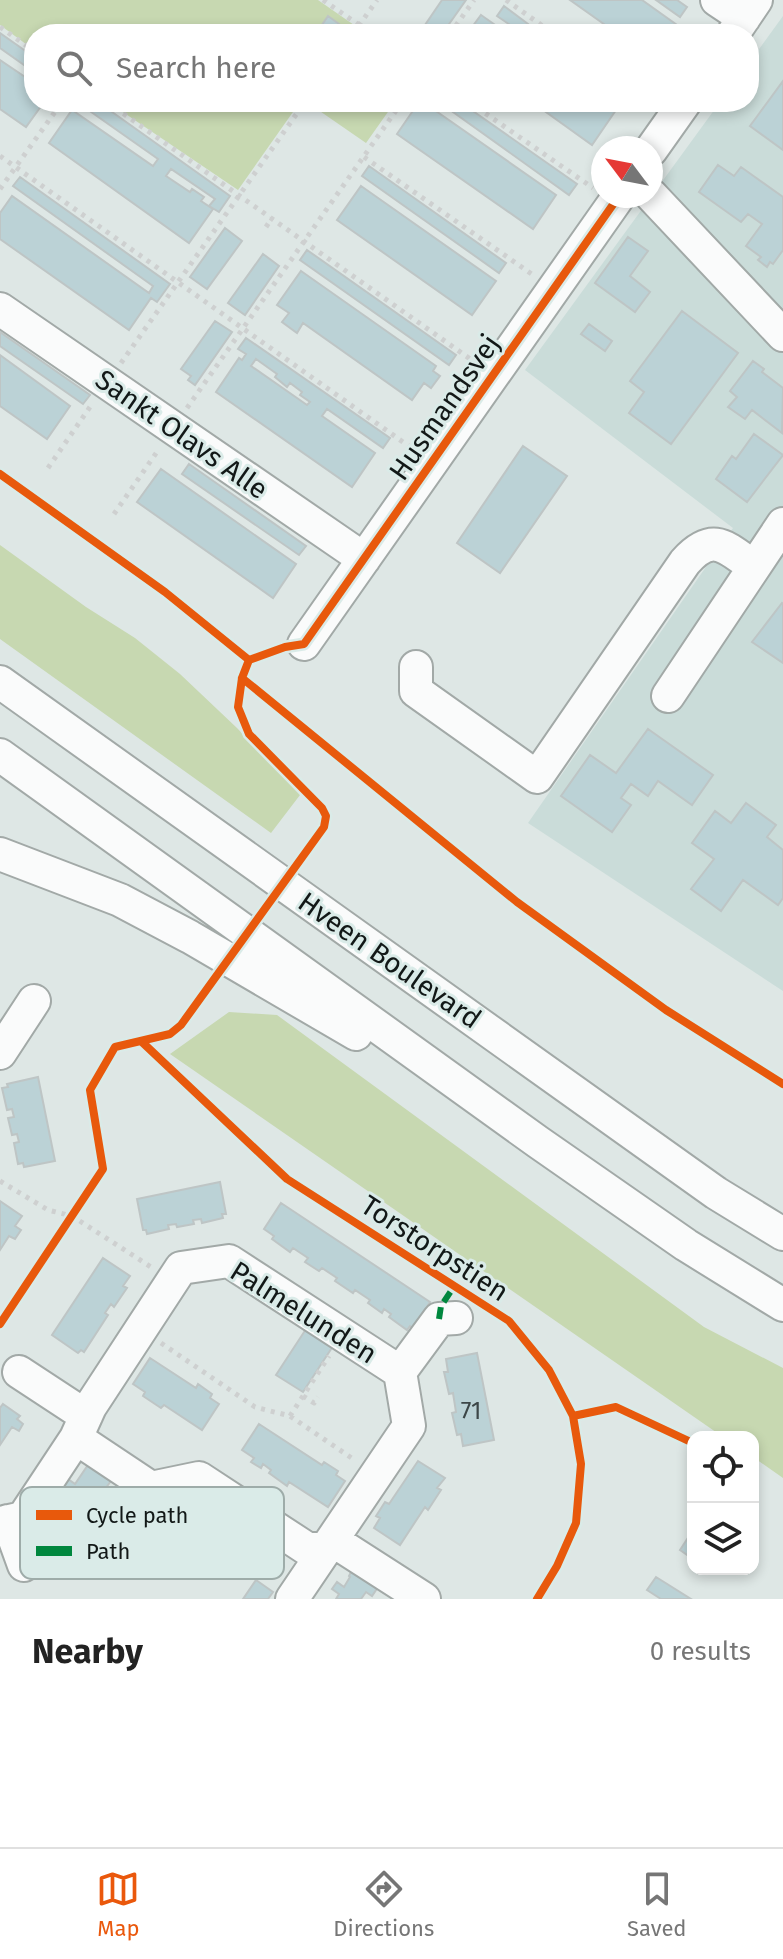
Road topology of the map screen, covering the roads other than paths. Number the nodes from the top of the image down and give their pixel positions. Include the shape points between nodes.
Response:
1 (717, 0) edge
2 (744, 17) edge
3 (678, 112) edge
4 (661, 136) edge
5 (663, 207) edge
6 (610, 208) edge
7 (0, 309) edge
8 (780, 327) edge
9 (783, 524) edge
10 (364, 559) junction
11 (754, 567) junction
12 (304, 644) dead end
13 (416, 667) dead end
14 (0, 682) edge
15 (668, 696) dead end
16 (0, 755) edge
17 (0, 854) edge
18 (34, 1001) dead end
19 (0, 1053) edge
20 (538, 1142) junction
21 (783, 1234) edge
22 (783, 1305) edge
23 (456, 1318) dead end
24 (19, 1372) dead end
25 (400, 1372) junction
26 (81, 1427) junction
27 (43, 1487) edge
28 (150, 1487) edge
29 (156, 1487) edge
30 (213, 1487) edge
31 (4, 1522) edge
32 (284, 1534) edge
33 (327, 1547) junction
34 (20, 1556) edge
35 (292, 1599) edge
36 (424, 1599) edge

1 - 2 street
3 - 4 street
5 - 8 street
6 - 10 street, Husmandsvej
7 - 10 street, Sankt Olavs Alle
9 - 11 street
10 - 12 street, Husmandsvej
11 - 13 street via 722,544 695,551 537,777 416,691
11 - 15 street
14 - 21 street, Hveen Boulevard via 716,1193
16 - 20 street
17 - 20 street via 120,900 190,937
18 - 19 street
20 - 22 street
23 - 25 street via 439,1319
24 - 26 street
25 - 26 street, Palmelunden via 229,1261 181,1268
25 - 33 street, Palmelunden via 409,1426
26 - 27 street, Palmelunden
26 - 28 street
29 - 30 street via 199,1478
31 - 34 street, Palmelunden
32 - 33 street via 309,1550
33 - 35 street, Palmelunden
33 - 36 street via 340,1545

